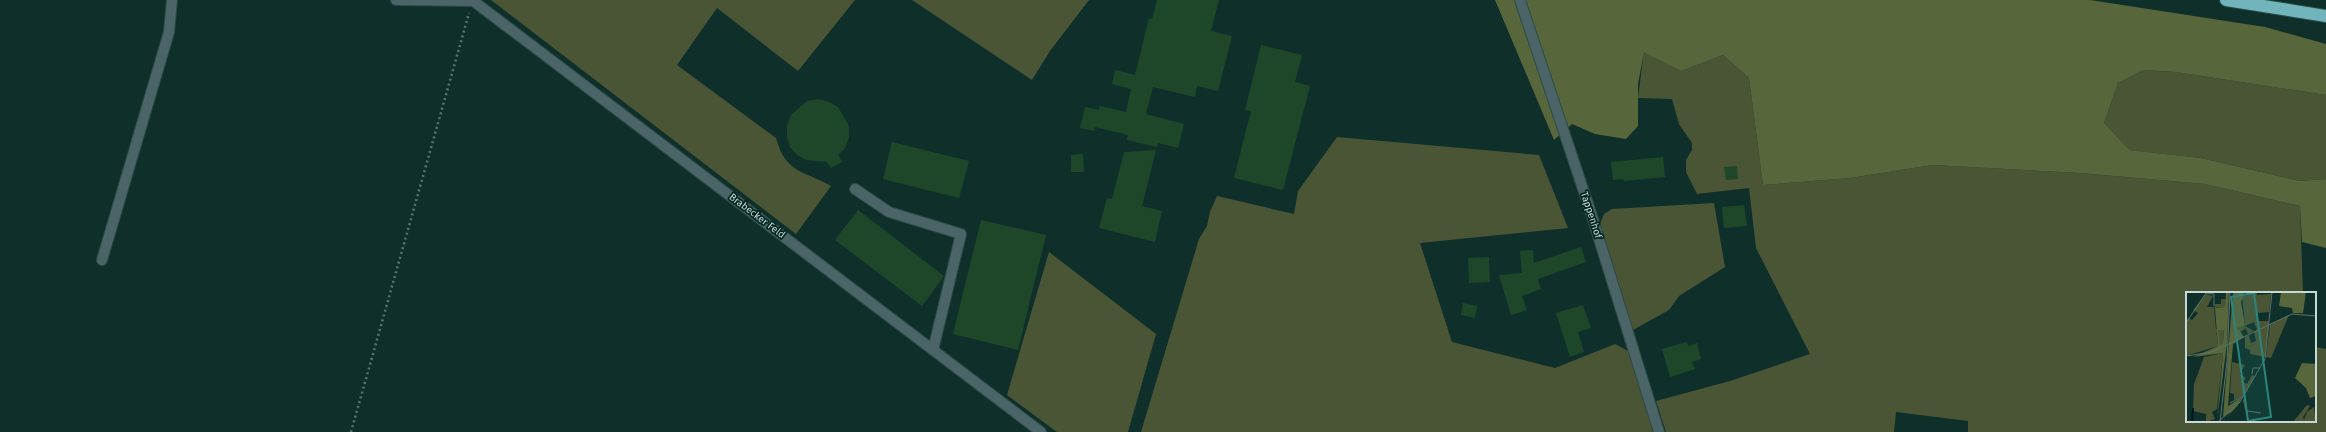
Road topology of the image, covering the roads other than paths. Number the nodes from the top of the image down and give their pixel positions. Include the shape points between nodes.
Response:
1 (172, 0) edge
2 (396, 0) edge
3 (472, 0) edge
4 (1520, 0) edge
5 (2226, 0) edge
6 (2326, 16) edge
7 (855, 190) dead end
8 (102, 260) dead end
9 (933, 350) junction
10 (1041, 432) edge
11 (1659, 432) edge

1 - 8 street via 169,32
2 - 3 street
3 - 9 street, Brabecker Feld
4 - 11 street, Tappenhof
5 - 6 highway
7 - 9 street via 889,212 960,234
9 - 10 street, Brabecker Feld

